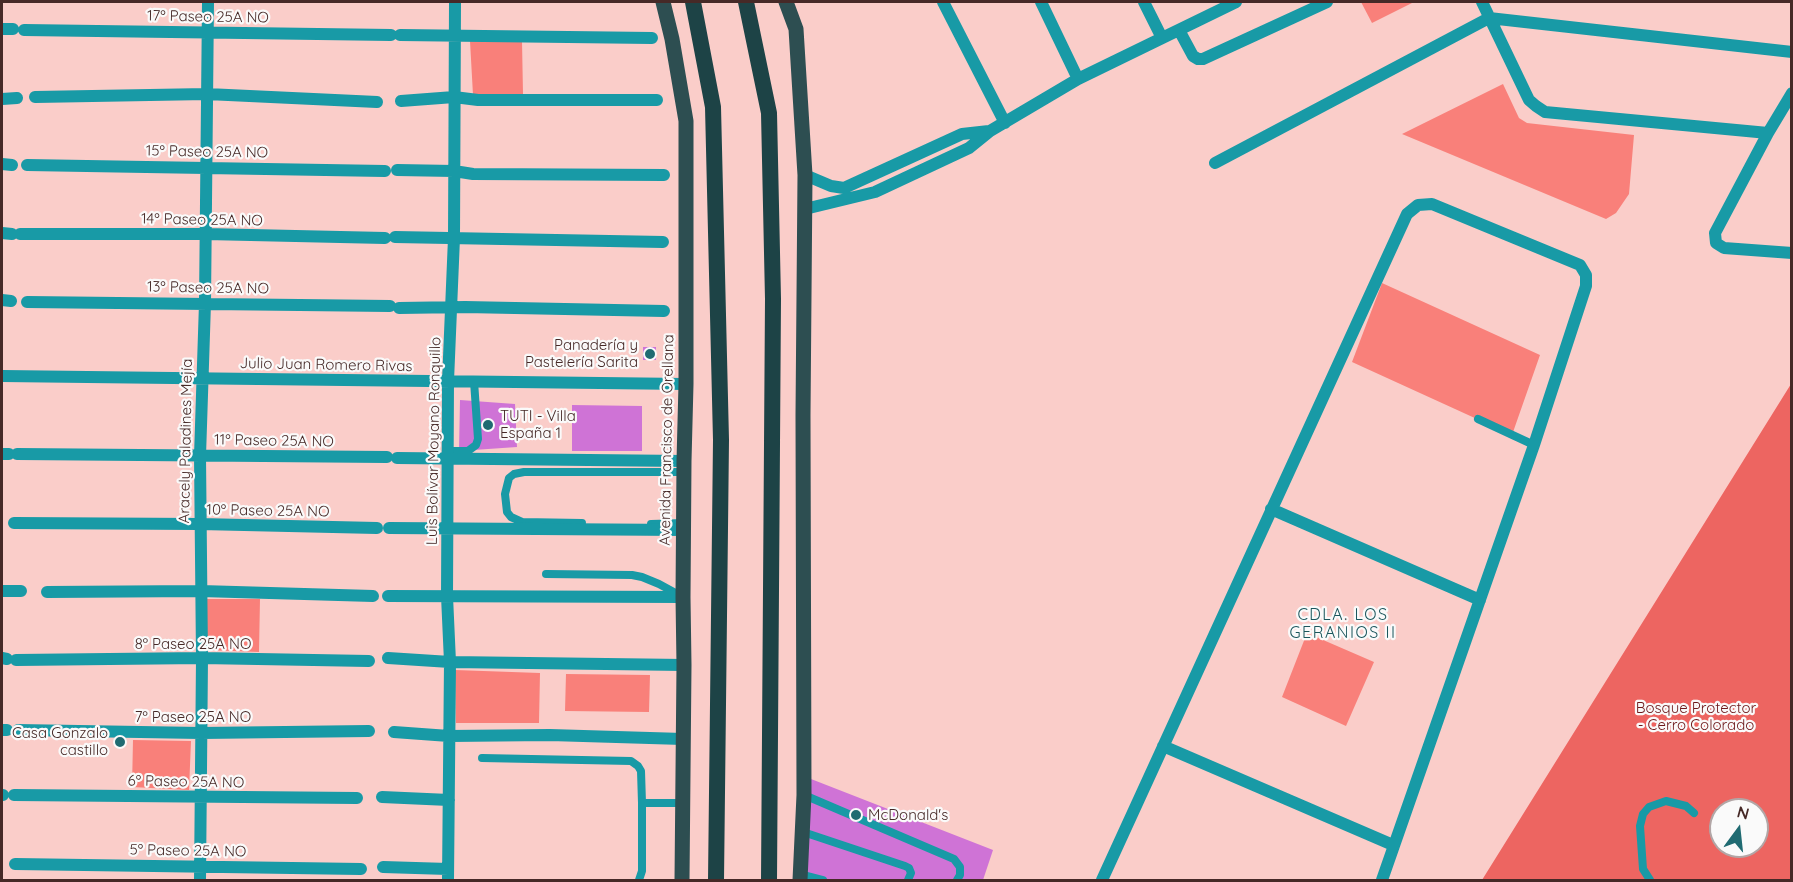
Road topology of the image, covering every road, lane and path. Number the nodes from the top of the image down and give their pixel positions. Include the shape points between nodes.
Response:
1 (208, 2) edge
2 (455, 2) edge
3 (663, 2) edge
4 (693, 2) edge
5 (746, 2) edge
6 (786, 2) edge
7 (797, 2) edge
8 (943, 2) edge
9 (1041, 2) edge
10 (1144, 2) edge
11 (1236, 2) edge
12 (1327, 2) edge
13 (1482, 2) edge
14 (1489, 18) junction
15 (13, 29) edge
16 (796, 29) junction
17 (1179, 30) junction
18 (208, 32) junction
19 (455, 36) junction
20 (652, 38) dead end
21 (1162, 38) junction
22 (1791, 52) edge
23 (1078, 79) junction
24 (1791, 93) edge
25 (207, 94) junction
26 (36, 97) dead end
27 (454, 97) junction
28 (17, 98) dead end
29 (2, 99) edge
30 (657, 100) dead end
31 (401, 101) dead end
32 (377, 102) dead end
33 (1005, 123) junction
34 (1768, 133) junction
35 (1215, 163) dead end
36 (27, 165) dead end
37 (207, 167) junction
38 (454, 171) junction
39 (664, 175) dead end
40 (805, 175) junction
41 (846, 194) junction
42 (805, 209) junction
43 (11, 233) edge
44 (206, 234) junction
45 (454, 238) junction
46 (663, 242) dead end
47 (1791, 253) edge
48 (27, 302) dead end
49 (205, 303) junction
50 (451, 307) junction
51 (664, 311) dead end
52 (2, 376) edge
53 (202, 378) junction
54 (448, 381) junction
55 (474, 381) junction
56 (686, 384) junction
57 (1478, 419) dead end
58 (1534, 445) junction
59 (9, 454) edge
60 (448, 455) junction
61 (200, 456) junction
62 (684, 467) junction
63 (1271, 509) junction
64 (7, 523) edge
65 (200, 524) junction
66 (684, 526) junction
67 (448, 527) junction
68 (546, 574) dead end
69 (2, 591) edge
70 (21, 591) dead end
71 (201, 591) junction
72 (47, 592) dead end
73 (373, 596) dead end
74 (388, 596) dead end
75 (447, 596) junction
76 (682, 597) junction
77 (1480, 600) junction
78 (202, 658) junction
79 (388, 658) dead end
80 (8, 659) edge
81 (369, 661) dead end
82 (450, 662) junction
83 (684, 665) junction
84 (9, 730) edge
85 (369, 731) dead end
86 (394, 732) dead end
87 (201, 733) junction
88 (449, 736) junction
89 (683, 739) junction
90 (1163, 747) junction
91 (482, 758) dead end
92 (6, 795) edge
93 (804, 795) junction
94 (201, 797) junction
95 (357, 798) dead end
96 (382, 798) dead end
97 (448, 800) junction
98 (642, 803) junction
99 (683, 803) junction
100 (1694, 813) dead end
101 (803, 832) junction
102 (1394, 845) junction
103 (15, 864) dead end
104 (200, 866) junction
105 (383, 867) dead end
106 (361, 869) dead end
107 (448, 875) edge
108 (800, 878) edge
109 (200, 880) edge
110 (639, 880) edge
111 (682, 880) edge
112 (716, 880) edge
113 (769, 880) edge
114 (820, 880) edge
115 (908, 880) edge
116 (957, 880) edge
117 (1102, 880) edge
118 (1382, 880) edge
119 (1650, 880) edge

1 - 18 street, Aracely Paladines Mejía
2 - 19 street, Luis Bolívar Moyano Ronquillo
3 - 56 main road, Avenida Francisco de Orellana via 686,121
4 - 112 highway via 713,107 718,292 721,440
5 - 113 highway via 769,113 773,299
6 - 16 main road
7 - 16 main road
8 - 33 street
9 - 23 street
10 - 21 street
11 - 17 street
12 - 17 street via 1203,60 1193,56
13 - 14 street
14 - 22 street
14 - 34 street via 1529,100 1545,112
14 - 35 street
15 - 18 street, 17º Paseo 25A NO
16 - 40 main road
17 - 21 street
18 - 19 street, 17º Paseo 25A NO
18 - 25 street, Aracely Paladines Mejía
19 - 20 street, 17º Paseo 25A NO
19 - 27 street, Luis Bolívar Moyano Ronquillo
21 - 23 street
23 - 33 street
24 - 34 street
25 - 26 street
25 - 32 street
25 - 37 street, Aracely Paladines Mejía
27 - 30 street
27 - 31 street
27 - 38 street, Luis Bolívar Moyano Ronquillo
28 - 29 street
33 - 41 street via 969,148 875,192
34 - 47 street via 1715,233 1716,243 1724,248
36 - 37 street, 15º Paseo 25A NO
37 - 38 street, 15º Paseo 25A NO
37 - 44 street, Aracely Paladines Mejía
38 - 39 street, 15º Paseo 25A NO
38 - 45 street, Luis Bolívar Moyano Ronquillo
40 - 41 street
40 - 42 main road
41 - 42 street
42 - 93 main road
43 - 44 street, 14º Paseo 25A NO
44 - 45 street, 14º Paseo 25A NO
44 - 49 street, Aracely Paladines Mejía
45 - 46 street, 14º Paseo 25A NO
45 - 50 street, Luis Bolívar Moyano Ronquillo
48 - 49 street, 13º Paseo 25A NO
49 - 50 street, 13º Paseo 25A NO
49 - 53 street, Aracely Paladines Mejía
50 - 51 street, 13º Paseo 25A NO
50 - 54 street, Luis Bolívar Moyano Ronquillo
52 - 53 street, Julio Juan Romero Rivas
53 - 54 street, Julio Juan Romero Rivas
53 - 61 street, Aracely Paladines Mejía
54 - 55 street, Julio Juan Romero Rivas
54 - 60 street, Luis Bolívar Moyano Ronquillo
55 - 56 street, Julio Juan Romero Rivas
55 - 60 lane via 478,439 472,449
56 - 62 main road, Avenida Francisco de Orellana
57 - 58 lane
58 - 63 street via 1586,276 1580,266 1432,204 1418,205 1407,214
58 - 77 street
59 - 61 street, 11º Paseo 25A NO
60 - 61 street, 11º Paseo 25A NO
60 - 62 street, 11º Paseo 25A NO
60 - 67 street, Luis Bolívar Moyano Ronquillo
61 - 65 street, Aracely Paladines Mejía
62 - 66 main road, Avenida Francisco de Orellana
62 - 66 lane via 524,472 509,478 505,494 507,512 522,522
63 - 77 street
63 - 90 street
64 - 65 street, 10º Paseo 25A NO
65 - 67 street, 10º Paseo 25A NO
65 - 71 street, Aracely Paladines Mejía
66 - 67 street, 10º Paseo 25A NO
66 - 76 main road, Avenida Francisco de Orellana
67 - 75 street, Luis Bolívar Moyano Ronquillo
68 - 76 lane via 632,575
69 - 70 street
71 - 72 street
71 - 73 street
71 - 78 street, Aracely Paladines Mejía
74 - 75 street
75 - 76 street
75 - 82 street, Luis Bolívar Moyano Ronquillo
76 - 83 main road, Avenida Francisco de Orellana
77 - 102 street
78 - 80 street, 8º Paseo 25A NO
78 - 81 street, 8º Paseo 25A NO
78 - 87 street, Aracely Paladines Mejía
79 - 82 street
82 - 83 street
82 - 88 street, Luis Bolívar Moyano Ronquillo
83 - 89 main road, Avenida Francisco de Orellana
84 - 87 street, 7º Paseo 25A NO
85 - 87 street, 7º Paseo 25A NO
86 - 88 street
87 - 94 street, Aracely Paladines Mejía
88 - 89 street
88 - 97 street, Luis Bolívar Moyano Ronquillo
89 - 99 main road, Avenida Francisco de Orellana
90 - 102 street
90 - 117 street
91 - 98 lane via 631,762 641,771
92 - 94 street, 6º Paseo 25A NO
93 - 101 main road
93 - 116 lane via 954,859 960,867
94 - 95 street, 6º Paseo 25A NO
94 - 104 street, Aracely Paladines Mejía
96 - 97 street
97 - 107 street, Luis Bolívar Moyano Ronquillo
98 - 99 lane
98 - 110 lane
99 - 111 main road, Avenida Francisco de Orellana
100 - 119 lane via 1686,806 1666,801 1649,807 1643,814 1643,869
101 - 108 main road
101 - 115 lane via 905,866 911,873
102 - 118 street
103 - 104 street, 5º Paseo 25A NO
104 - 106 street, 5º Paseo 25A NO
104 - 109 street, Aracely Paladines Mejía
105 - 107 street
108 - 114 lane

